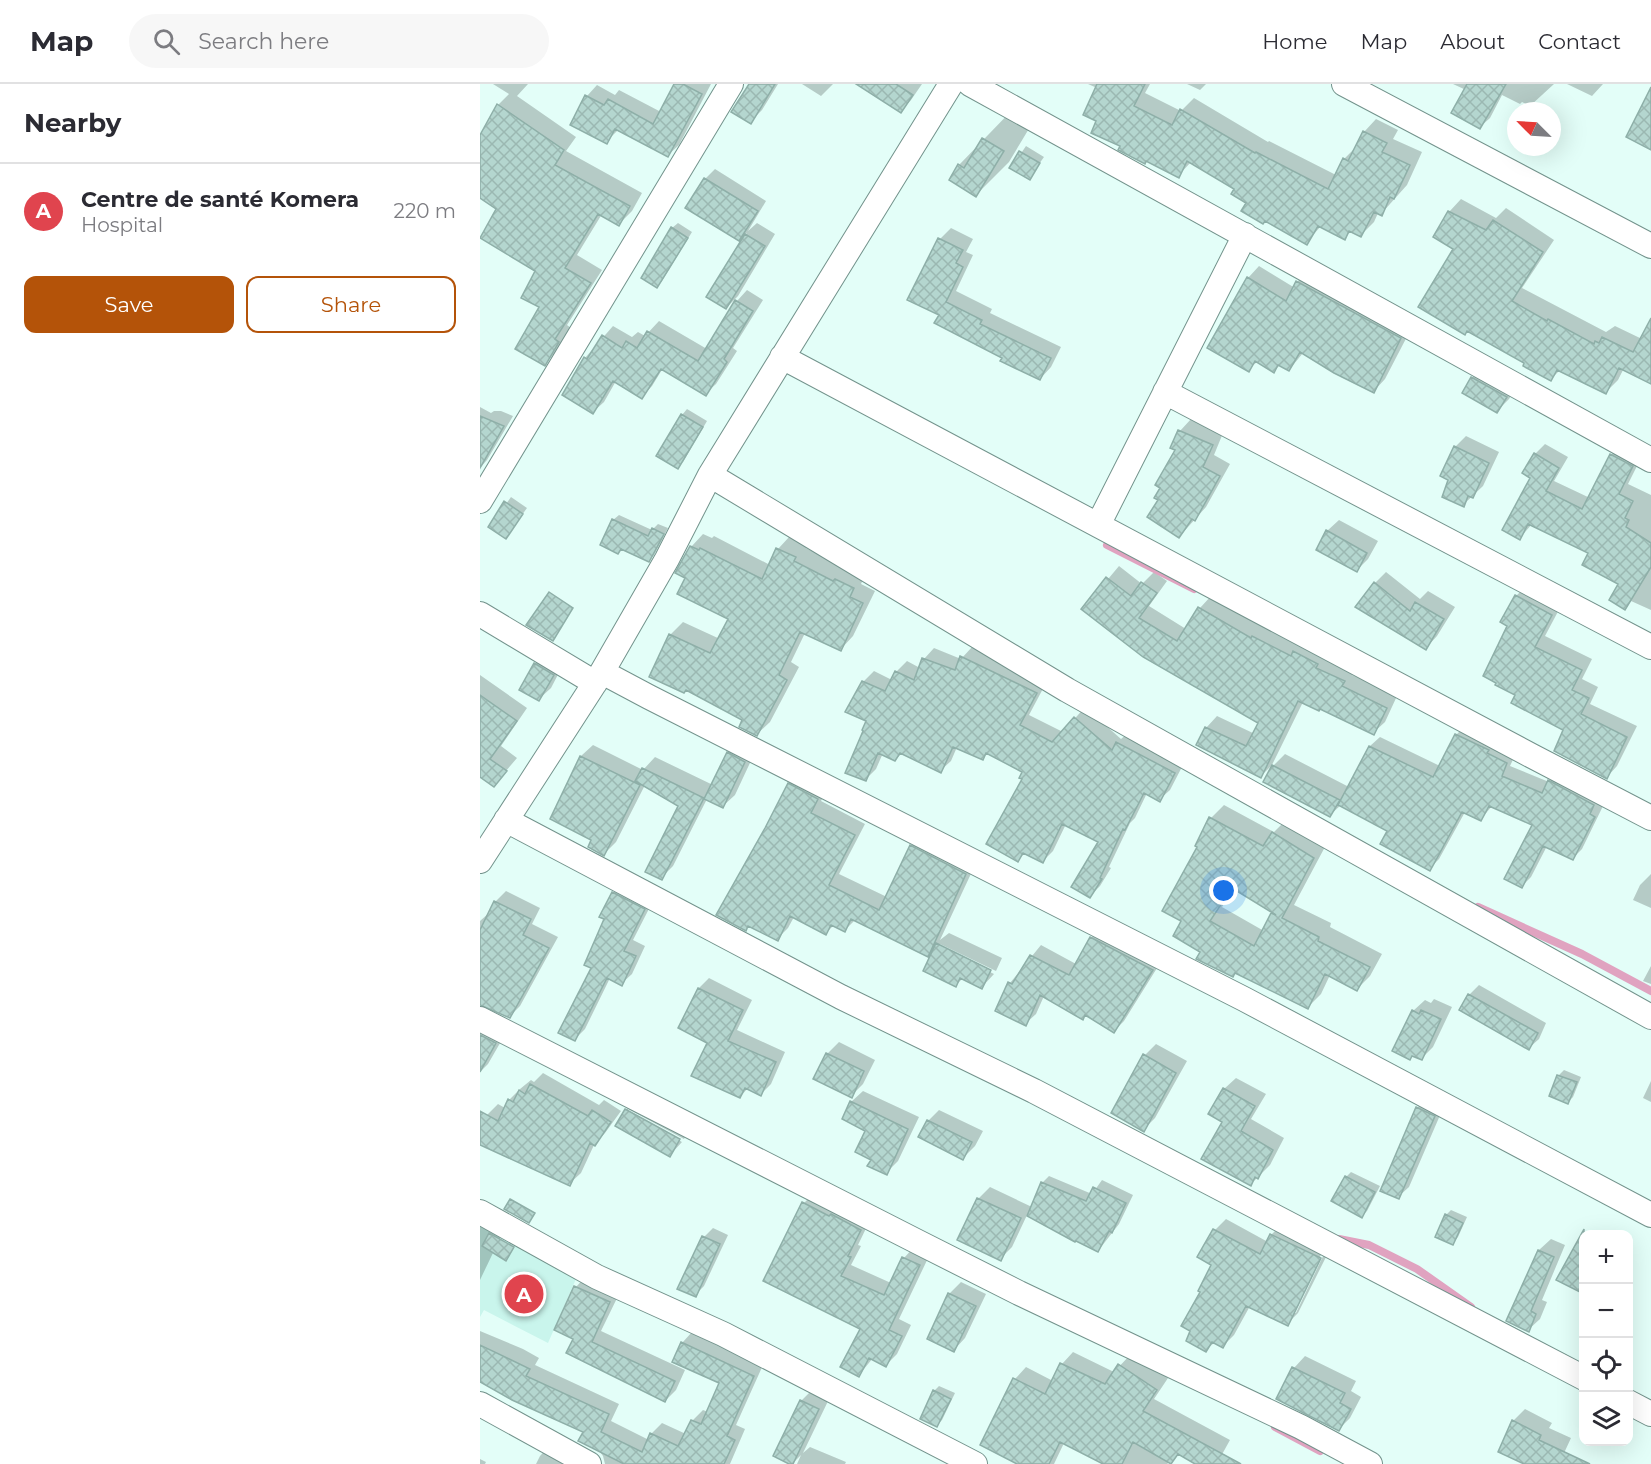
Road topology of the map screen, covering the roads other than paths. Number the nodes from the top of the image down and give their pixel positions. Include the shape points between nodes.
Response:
1 (731, 84) edge
2 (951, 84) edge
3 (970, 84) edge
4 (1344, 84) edge
5 (1245, 235) junction
6 (1651, 246) edge
7 (782, 357) junction
8 (1165, 392) junction
9 (1651, 460) edge
10 (710, 475) junction
11 (480, 501) edge
12 (1098, 525) junction
13 (480, 614) edge
14 (1651, 647) edge
15 (599, 677) junction
16 (1651, 818) edge
17 (506, 820) junction
18 (480, 861) edge
19 (1651, 1017) edge
20 (480, 1019) edge
21 (480, 1212) edge
22 (1651, 1215) edge
23 (1579, 1375) edge
24 (480, 1404) edge
25 (1633, 1404) edge
26 (1651, 1414) edge
27 (589, 1464) edge
28 (975, 1464) edge
29 (1370, 1464) edge

1 - 11 street
2 - 7 street
3 - 5 street
4 - 6 street
5 - 8 street
5 - 9 street
7 - 10 street
7 - 12 street
8 - 12 street
8 - 14 street
10 - 15 street
10 - 19 street via 1067,690
12 - 16 street
13 - 15 street
15 - 17 street
15 - 22 street via 649,698 1244,999
17 - 18 street
17 - 23 street
20 - 29 street via 928,1248
21 - 28 street via 597,1277 723,1334
24 - 27 street
25 - 26 street

